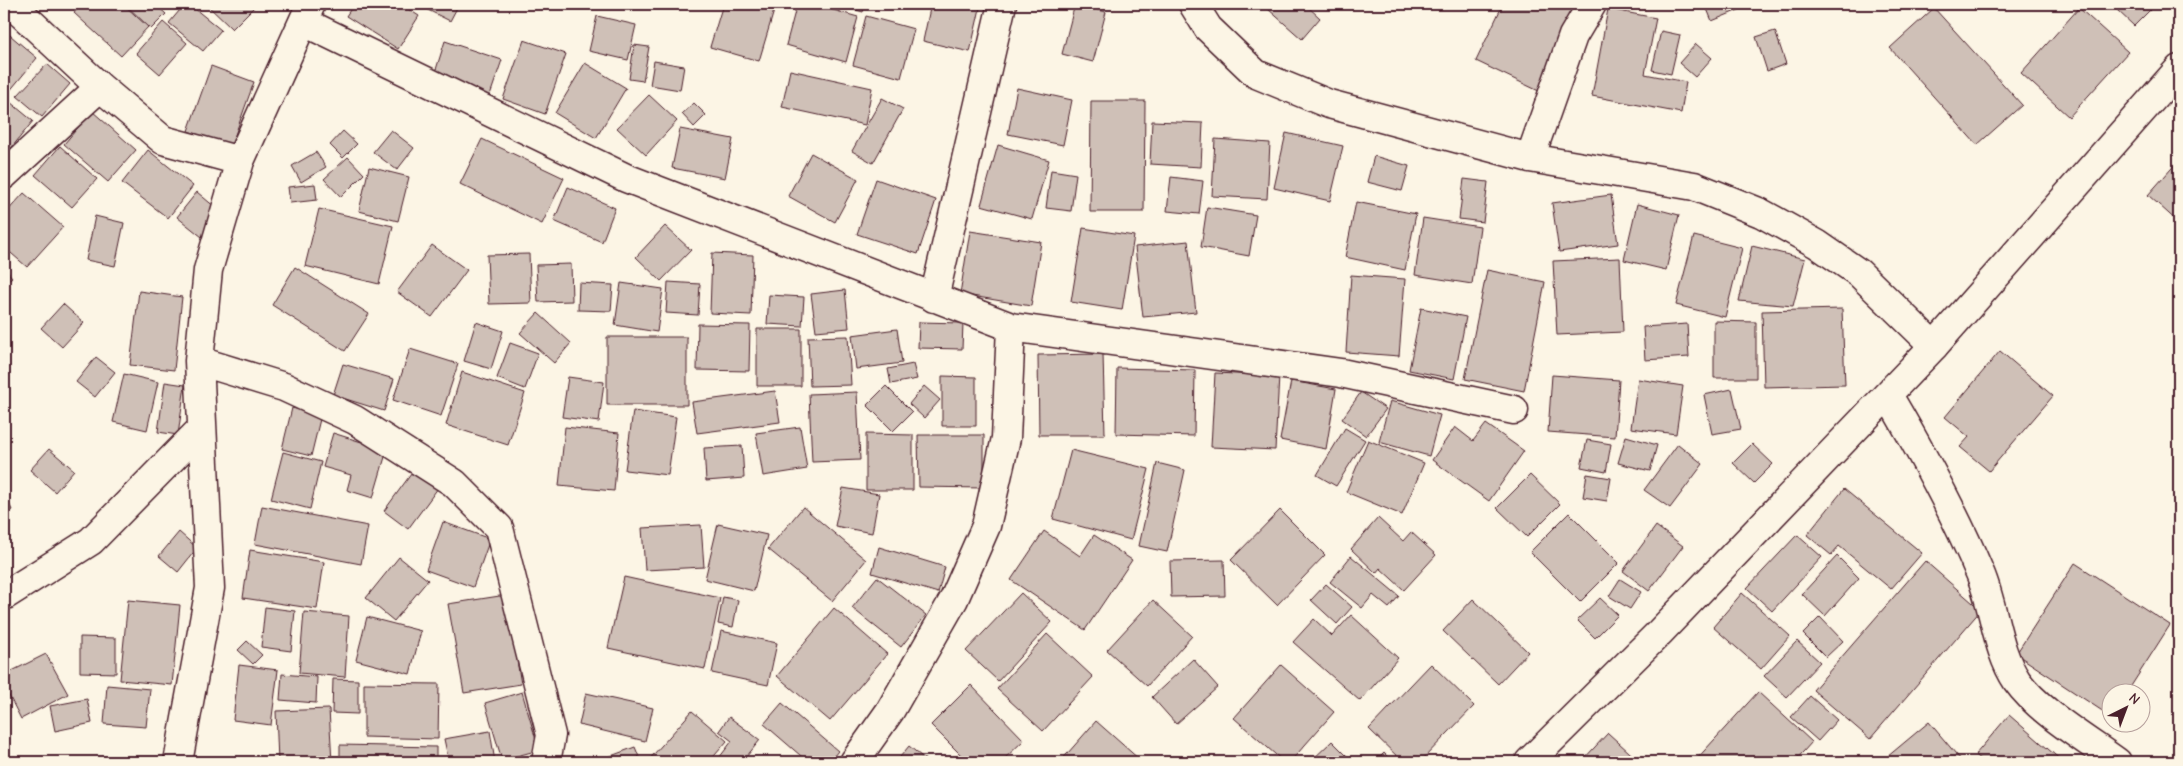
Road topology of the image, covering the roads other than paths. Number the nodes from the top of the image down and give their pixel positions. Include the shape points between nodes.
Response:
1 (11, 4) edge
2 (1002, 4) edge
3 (1193, 4) edge
4 (1592, 4) edge
5 (307, 13) edge
6 (2179, 69) edge
7 (100, 87) junction
8 (1530, 158) junction
9 (240, 161) junction
10 (4, 175) edge
11 (934, 298) junction
12 (1011, 327) junction
13 (1934, 346) junction
14 (199, 361) junction
15 (1888, 395) junction
16 (1514, 410) dead end
17 (201, 429) junction
18 (4, 596) edge
19 (178, 762) edge
20 (546, 762) edge
21 (854, 762) edge
22 (1529, 762) edge
23 (2117, 762) edge

1 - 7 street
2 - 11 street
3 - 8 street via 1208,28 1256,74 1328,104
4 - 8 street via 1573,36
5 - 9 street
5 - 11 street via 626,178
6 - 13 street
7 - 9 street via 163,140
7 - 10 street
8 - 13 street via 1694,186 1762,213 1817,244 1859,273
9 - 14 street via 208,270
11 - 12 street
12 - 16 street via 1340,373
12 - 21 street via 1006,438 986,526 954,599 890,711
13 - 15 street
14 - 17 street
14 - 20 street via 284,387 355,420 454,483 499,528 551,735
15 - 22 street via 1660,632
15 - 23 street via 1936,476 1981,575 2006,658 2016,680 2032,699
17 - 18 street via 91,541
17 - 19 street via 209,521 210,588

